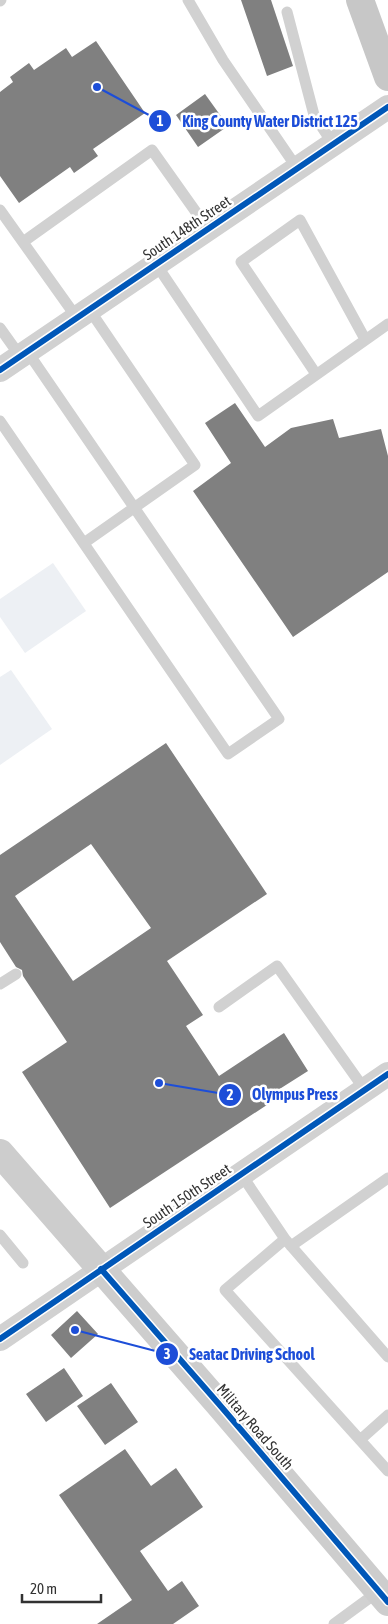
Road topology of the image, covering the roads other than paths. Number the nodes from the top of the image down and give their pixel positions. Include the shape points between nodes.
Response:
1 (188, 0) edge
2 (358, 5) edge
3 (287, 12) dead end
4 (388, 77) edge
5 (388, 106) edge
6 (333, 144) junction
7 (297, 168) junction
8 (0, 210) edge
9 (208, 229) junction
10 (23, 242) junction
11 (156, 264) junction
12 (83, 313) junction
13 (388, 324) edge
14 (0, 328) edge
15 (365, 339) junction
16 (23, 354) junction
17 (0, 370) edge
18 (316, 374) junction
19 (0, 421) edge
20 (134, 507) junction
21 (84, 543) junction
22 (16, 974) dead end
23 (0, 984) edge
24 (219, 1007) dead end
25 (388, 1075) edge
26 (364, 1090) junction
27 (2, 1160) edge
28 (241, 1174) junction
29 (388, 1178) edge
30 (0, 1235) edge
31 (288, 1242) junction
32 (23, 1263) dead end
33 (102, 1269) junction
34 (0, 1338) edge
35 (388, 1357) edge
36 (388, 1415) edge
37 (360, 1440) junction
38 (388, 1471) edge
39 (385, 1598) edge
40 (334, 1624) edge

1 - 7 lane via 223,60
2 - 4 main road
3 - 6 lane via 314,115
5 - 6 street, South 148th Street
6 - 7 street, South 148th Street
7 - 9 street, South 148th Street
8 - 10 lane
9 - 10 lane via 152,150
9 - 11 street, South 148th Street
10 - 12 lane
11 - 12 street, South 148th Street
11 - 18 lane via 258,416
12 - 16 street, South 148th Street
12 - 20 lane via 195,464
13 - 15 lane
14 - 16 lane
15 - 18 lane
15 - 18 lane via 300,220 241,262
16 - 17 street, South 148th Street
16 - 20 lane
19 - 21 lane
20 - 21 lane
20 - 21 lane via 279,719 228,754
22 - 23 lane
24 - 26 lane via 277,966
25 - 26 street, South 150th Street
26 - 28 street, South 150th Street
27 - 33 street, Military Road South
28 - 31 lane
28 - 33 street, South 150th Street
29 - 31 lane
30 - 32 lane
31 - 35 lane
31 - 37 lane via 225,1290
33 - 34 street, South 150th Street
33 - 39 street, Military Road South
36 - 37 lane
37 - 38 lane
39 - 40 lane

